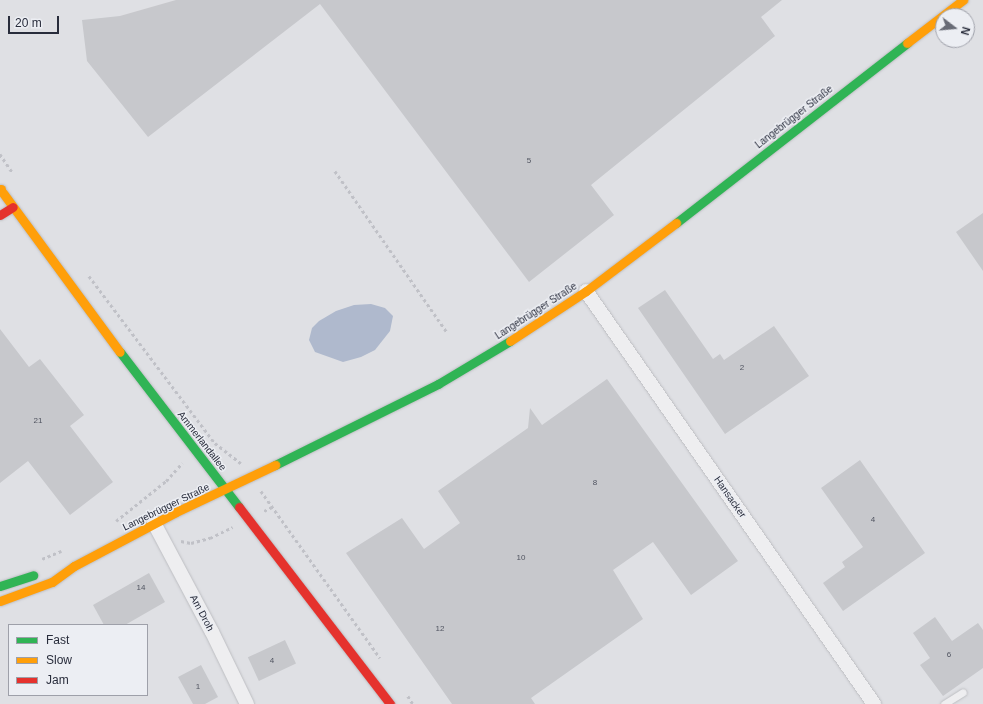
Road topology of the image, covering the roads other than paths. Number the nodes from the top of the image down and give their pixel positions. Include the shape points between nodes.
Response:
1 (963, 0) edge
2 (0, 189) edge
3 (13, 207) junction
4 (0, 215) edge
5 (586, 291) junction
6 (226, 490) junction
7 (154, 523) junction
8 (74, 566) junction
9 (0, 586) edge
10 (0, 601) edge
11 (963, 692) dead end
12 (247, 704) edge
13 (390, 704) edge
14 (874, 704) edge
15 (944, 704) edge

1 - 5 main road, Langebrügger Straße
2 - 3 main road, Ammerlandallee
3 - 4 main road
3 - 6 main road, Ammerlandallee
5 - 6 main road, Langebrügger Straße via 438,384
5 - 14 street, Hansacker
6 - 7 main road, Langebrügger Straße
6 - 13 main road, Ammerlandallee
7 - 8 main road, Langebrügger Straße
7 - 12 street, Am Droh
8 - 9 main road, Langebrügger Straße
8 - 10 main road, Langebrügger Straße via 52,582
11 - 15 lane

